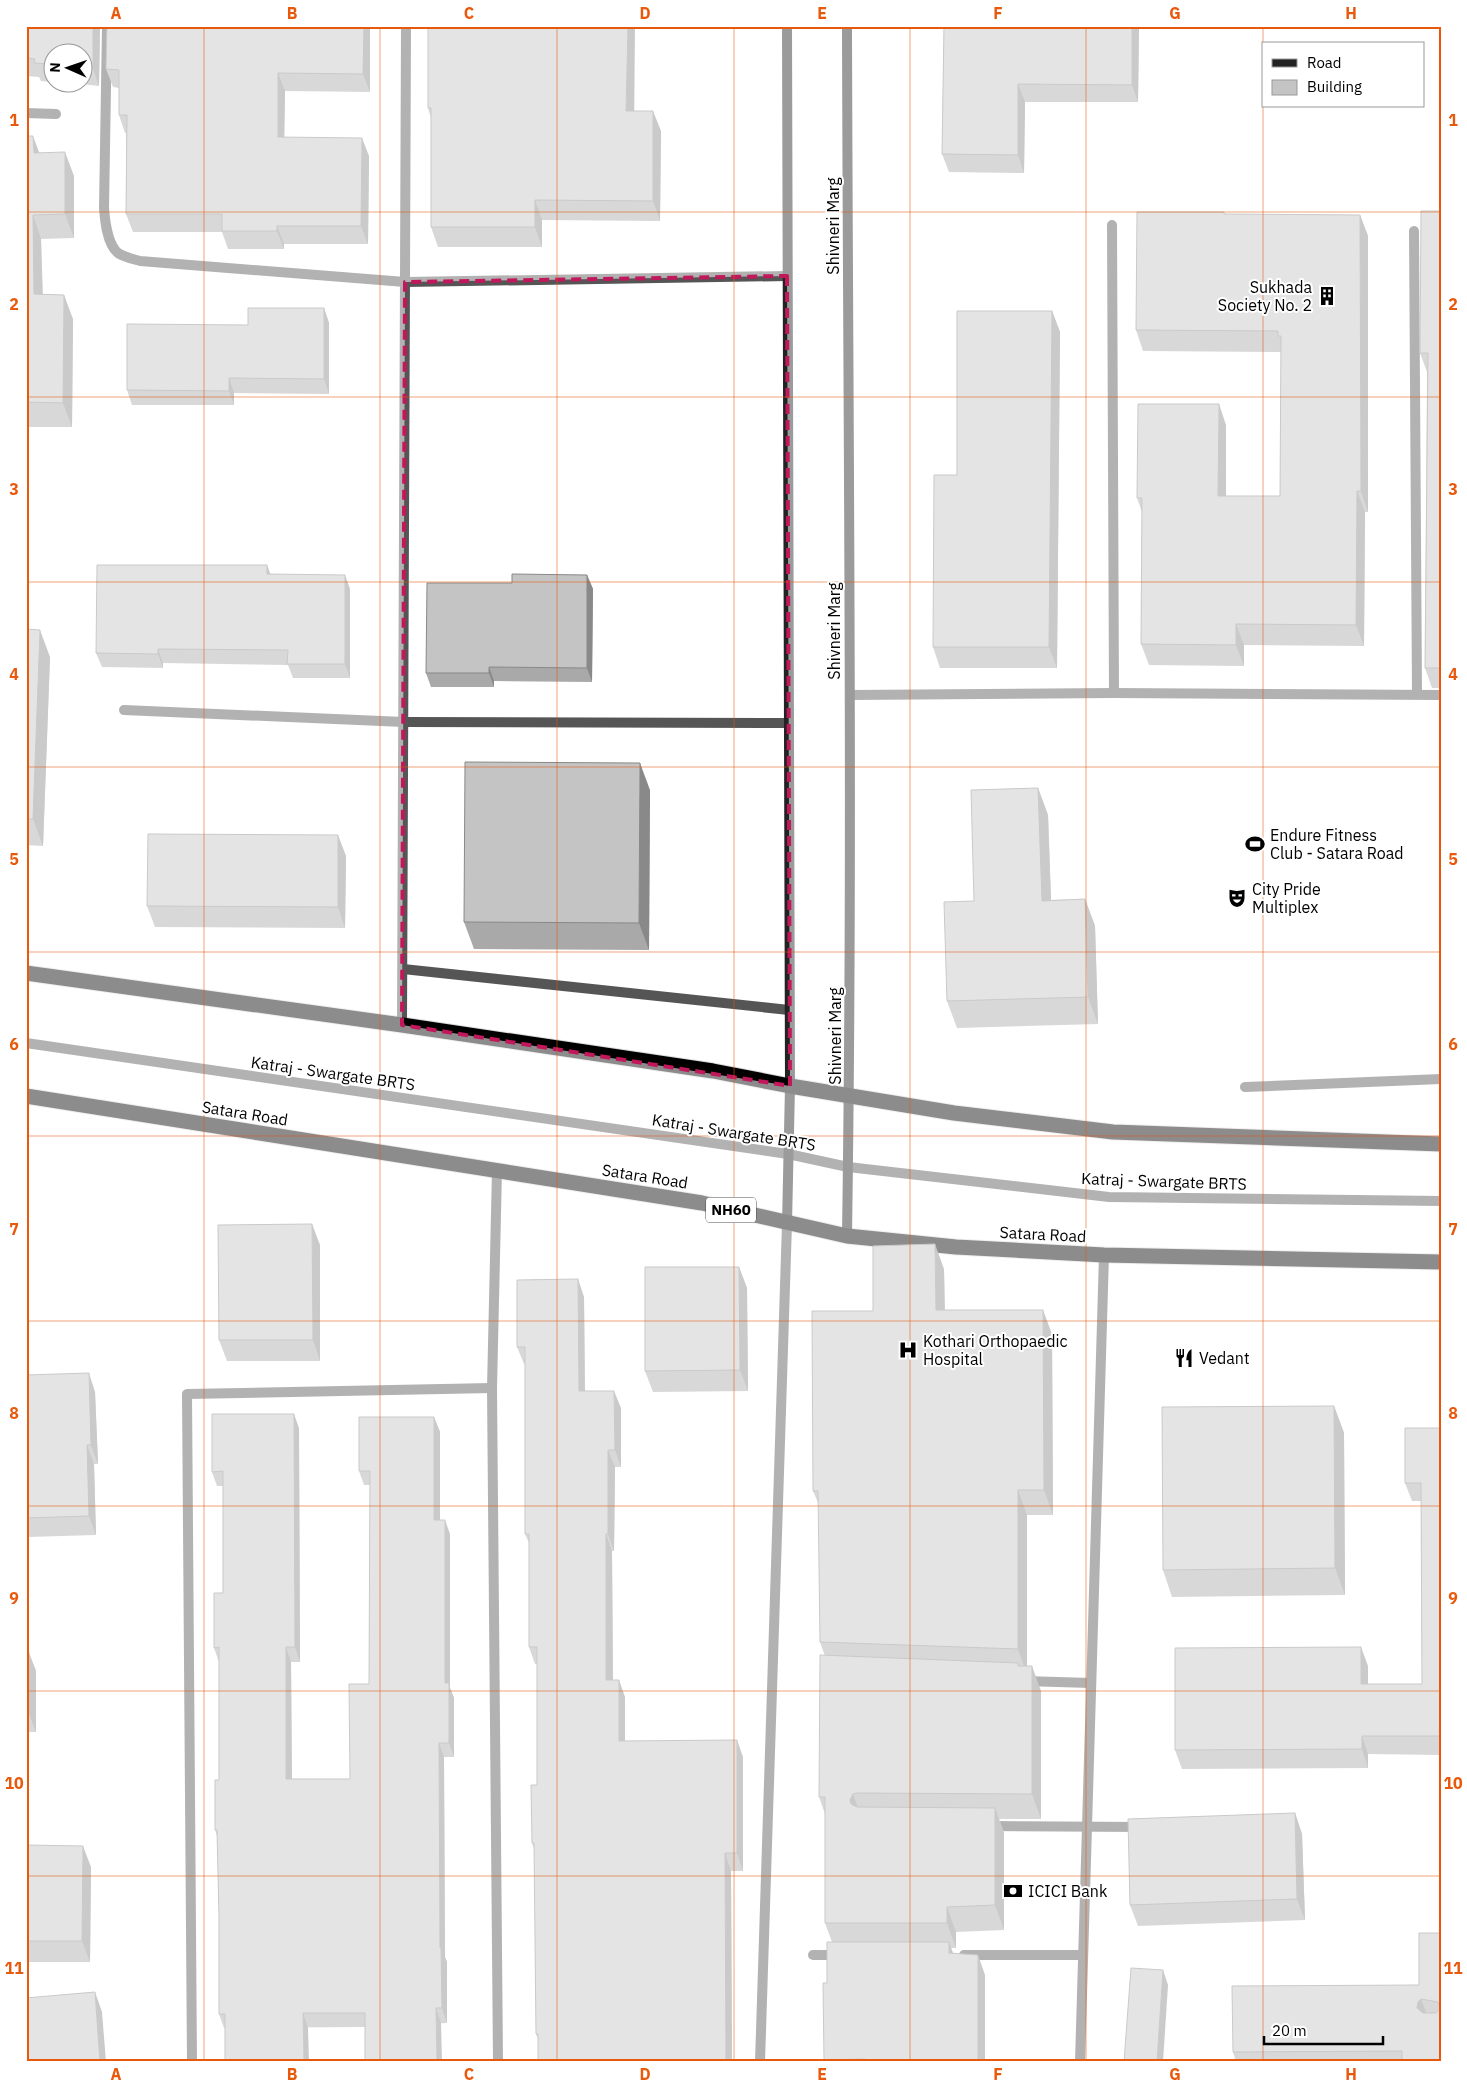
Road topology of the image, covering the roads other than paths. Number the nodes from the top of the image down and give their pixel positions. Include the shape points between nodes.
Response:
1 (107, 26) edge
2 (406, 26) edge
3 (787, 26) edge
4 (847, 26) edge
5 (26, 113) edge
6 (56, 114) dead end
7 (1112, 225) dead end
8 (1414, 231) dead end
9 (787, 276) junction
10 (405, 282) junction
11 (1114, 693) junction
12 (1416, 694) junction
13 (850, 695) junction
14 (1441, 695) edge
15 (124, 710) dead end
16 (404, 722) junction
17 (789, 723) junction
18 (403, 969) junction
19 (26, 973) edge
20 (789, 1010) junction
21 (402, 1024) junction
22 (26, 1044) edge
23 (1441, 1079) edge
24 (790, 1086) junction
25 (1245, 1087) dead end
26 (850, 1095) junction
27 (26, 1096) edge
28 (1441, 1144) edge
29 (788, 1154) junction
30 (848, 1167) junction
31 (497, 1170) junction
32 (1441, 1201) edge
33 (787, 1224) junction
34 (847, 1236) junction
35 (1104, 1255) junction
36 (1441, 1262) edge
37 (492, 1388) junction
38 (1013, 1680) edge
39 (1091, 1683) junction
40 (981, 1826) edge
41 (1087, 1827) junction
42 (1154, 1827) edge
43 (813, 1955) dead end
44 (852, 1955) edge
45 (951, 1955) edge
46 (1083, 1955) junction
47 (192, 2062) edge
48 (498, 2062) edge
49 (760, 2062) edge
50 (1080, 2062) edge

1 - 10 street via 104,208 106,225 117,252 140,261
2 - 10 street
3 - 9 main road
4 - 13 main road, Shivneri Marg
5 - 6 street
7 - 11 street
8 - 12 street
9 - 10 street
9 - 17 main road
10 - 16 street
11 - 12 street
11 - 13 street
12 - 14 street
13 - 26 main road, Shivneri Marg
15 - 16 street
16 - 17 street
16 - 18 street
17 - 20 main road
18 - 20 street
18 - 21 street
19 - 21 highway
20 - 24 main road
21 - 24 highway via 713,1070
22 - 29 street, Katraj - Swargate BRTS
23 - 25 street
24 - 26 highway
24 - 29 main road
26 - 28 highway via 954,1114 1113,1132
26 - 30 main road, Shivneri Marg
27 - 31 highway, Satara Road / NH60
29 - 30 street, Katraj - Swargate BRTS
29 - 33 main road
30 - 32 street, Katraj - Swargate BRTS via 1109,1197
30 - 34 main road, Shivneri Marg
31 - 33 highway, Satara Road / NH60 via 702,1203
31 - 37 street
33 - 34 highway, Satara Road / NH60
33 - 49 street
34 - 35 highway, Satara Road / NH60 via 956,1247
35 - 36 highway, Satara Road / NH60
35 - 39 street
37 - 47 street via 187,1394
37 - 48 street
38 - 39 street
39 - 41 street
40 - 41 street
41 - 42 street
41 - 46 street
43 - 44 street
45 - 46 street
46 - 50 street

